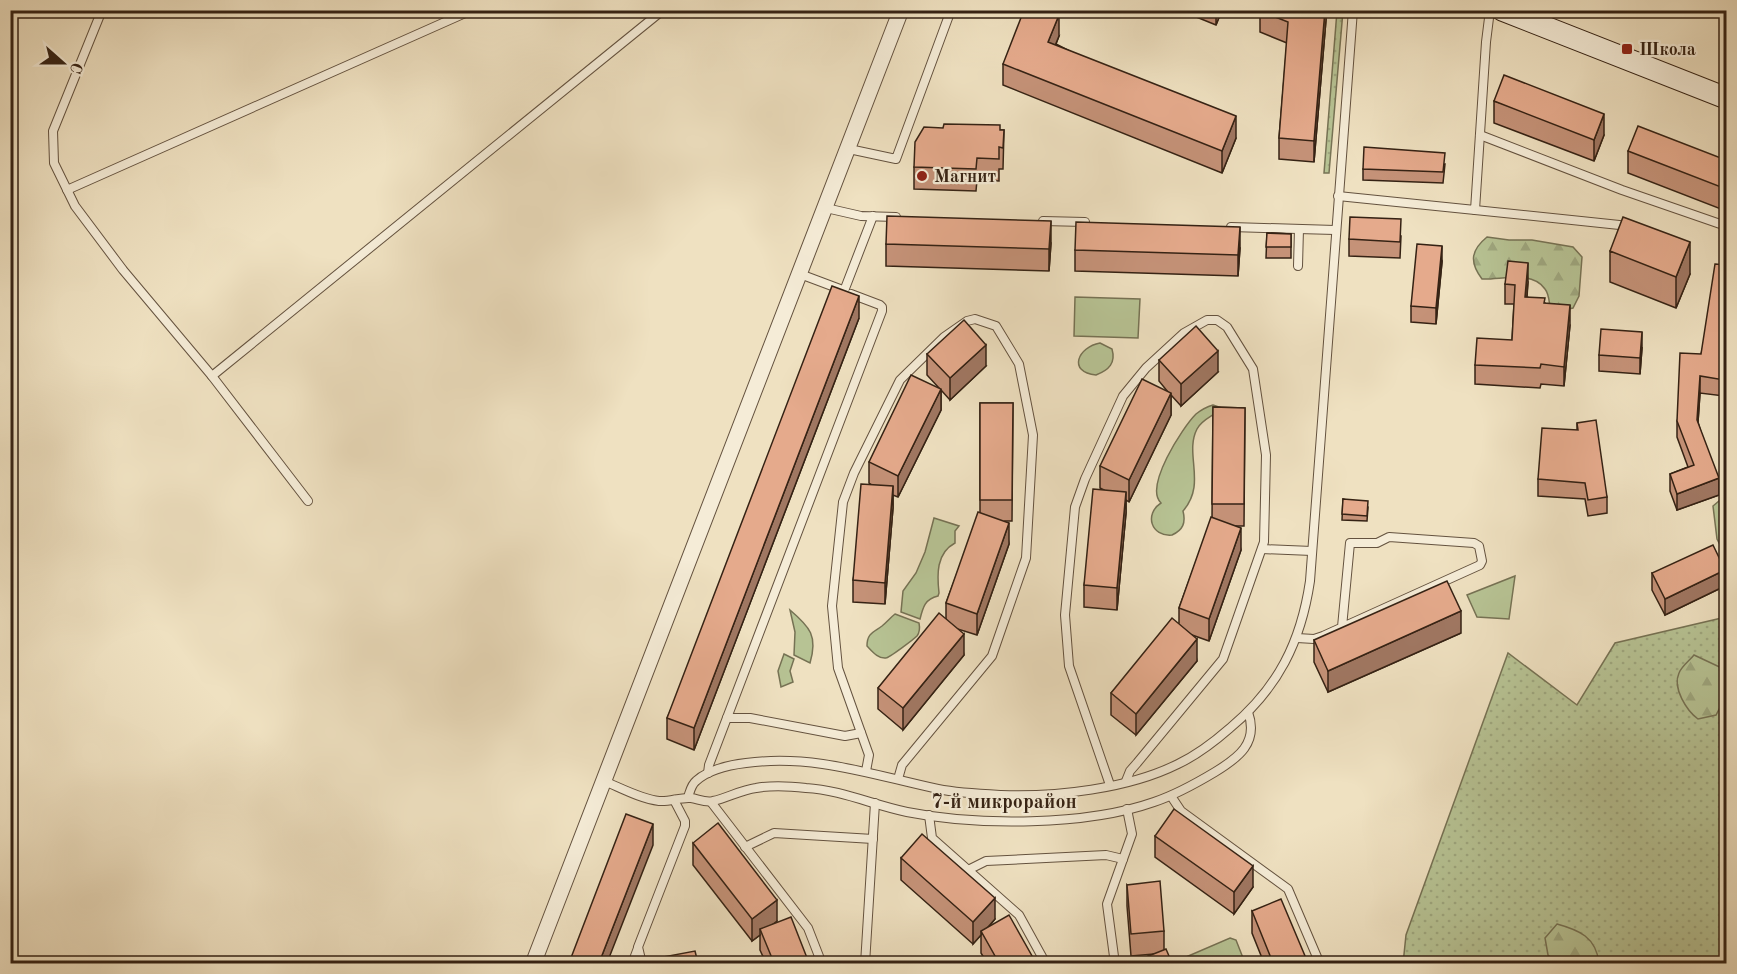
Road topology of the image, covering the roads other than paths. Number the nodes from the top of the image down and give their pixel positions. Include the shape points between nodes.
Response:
1 (102, 10) edge
2 (472, 10) edge
3 (663, 10) edge
4 (902, 10) edge
5 (951, 10) edge
6 (1353, 10) edge
7 (1490, 10) edge
8 (1502, 10) edge
9 (1726, 98) edge
10 (1480, 135) junction
11 (849, 149) junction
12 (67, 190) junction
13 (1338, 196) junction
14 (826, 208) junction
15 (1475, 210) junction
16 (873, 216) junction
17 (906, 217) edge
18 (1035, 221) edge
19 (1093, 223) edge
20 (1219, 226) edge
21 (1726, 226) edge
22 (1637, 227) edge
23 (1299, 229) junction
24 (1335, 230) junction
25 (1298, 266) dead end
26 (800, 274) junction
27 (844, 291) junction
28 (212, 376) junction
29 (308, 501) dead end
30 (1262, 549) junction
31 (1312, 551) junction
32 (1342, 627) junction
33 (1297, 638) junction
34 (1248, 712) junction
35 (727, 718) junction
36 (861, 733) junction
37 (866, 771) junction
38 (708, 773) junction
39 (898, 779) junction
40 (604, 781) junction
41 (1126, 782) junction
42 (1110, 785) junction
43 (1171, 796) junction
44 (688, 797) junction
45 (674, 800) junction
46 (711, 802) junction
47 (875, 803) junction
48 (1127, 809) junction
49 (929, 815) junction
50 (873, 839) junction
51 (745, 847) junction
52 (1123, 859) junction
53 (968, 870) junction
54 (638, 947) junction
55 (533, 963) edge
56 (632, 963) edge
57 (642, 963) edge
58 (822, 963) edge
59 (866, 963) edge
60 (1046, 963) edge
61 (1115, 963) edge
62 (1320, 963) edge

1 - 12 lane via 53,131 54,163
2 - 12 lane
3 - 28 lane
4 - 11 street
5 - 11 lane via 896,159
6 - 13 lane
7 - 10 lane
8 - 9 main road
10 - 15 lane
10 - 21 lane
11 - 14 street
12 - 28 lane via 123,270
13 - 15 lane
13 - 24 lane
14 - 16 lane
14 - 26 street
15 - 22 lane
16 - 17 lane
16 - 27 lane
18 - 19 lane
20 - 23 lane
23 - 24 lane
23 - 25 lane
24 - 31 lane
26 - 27 lane
26 - 40 street
27 - 35 lane via 880,305 882,311
28 - 29 lane
30 - 31 lane
30 - 41 lane via 1223,659 1132,769
30 - 42 lane via 1266,455 1253,369 1223,322 1211,319 1184,333 1123,396 1075,507 1065,615 1069,666
31 - 33 lane via 1306,604
32 - 32 lane via 1480,565 1479,546 1389,537 1377,543 1350,543
32 - 33 lane via 1314,639
33 - 34 lane via 1283,667
34 - 41 lane via 1210,745 1179,764
34 - 43 lane via 1251,736 1245,749 1231,762
35 - 36 lane via 750,718 845,736
35 - 38 lane
36 - 37 lane via 869,755
36 - 39 lane via 838,668 832,606 843,502 900,380 944,337 967,321 993,324 1019,364 1033,435 1026,558 992,656 902,765
37 - 38 lane via 793,760 738,764
37 - 39 lane
38 - 44 lane via 694,783
39 - 42 lane via 939,789 1002,795 1048,794
40 - 45 lane via 654,800
40 - 55 street
41 - 42 lane
43 - 48 lane
43 - 62 lane via 1181,810 1288,889
44 - 45 lane
44 - 46 lane
45 - 54 lane via 685,826
46 - 47 lane via 756,788 783,786 845,794
46 - 51 lane
47 - 49 lane
47 - 50 lane
48 - 49 lane via 1014,822
48 - 52 lane via 1132,834
49 - 53 lane via 932,838
50 - 51 lane via 774,833
50 - 59 lane
51 - 58 lane via 808,928
52 - 53 lane via 1106,855 986,861
52 - 61 lane via 1107,904
53 - 60 lane via 1019,915
54 - 56 lane
54 - 57 lane

